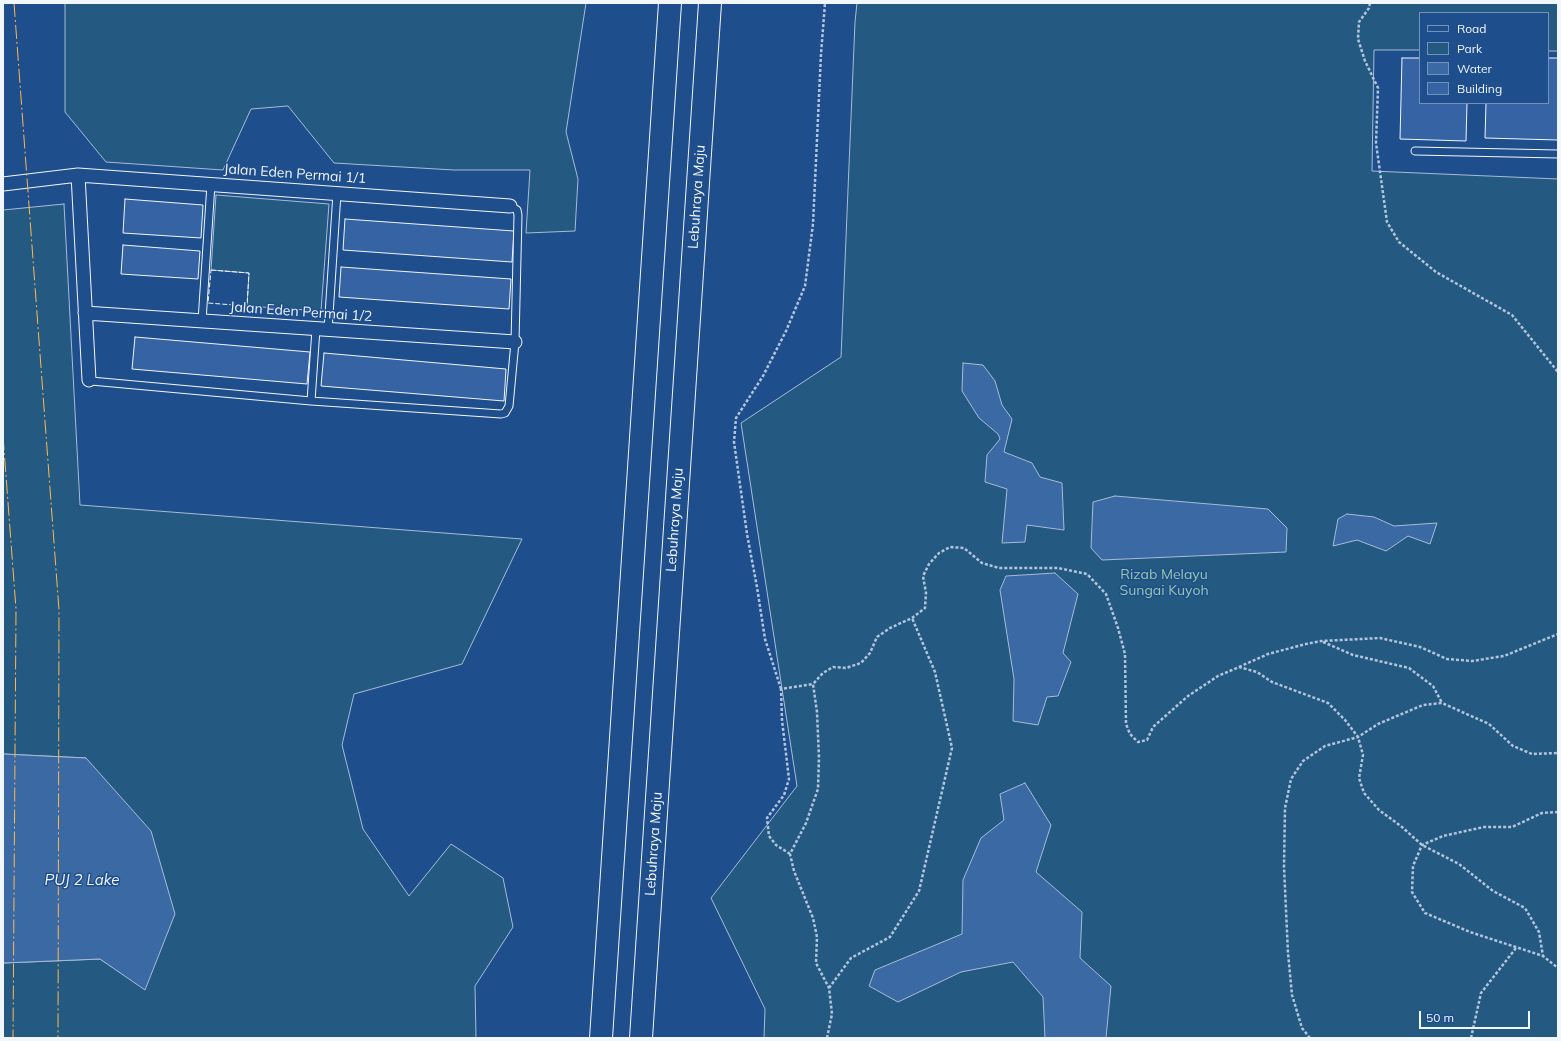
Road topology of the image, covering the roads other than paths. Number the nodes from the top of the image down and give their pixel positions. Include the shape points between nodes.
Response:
1 (670, 3) edge
2 (710, 3) edge
3 (1416, 151) dead end
4 (1558, 154) edge
5 (78, 175) junction
6 (3, 184) edge
7 (211, 184) junction
8 (337, 193) junction
9 (510, 206) joint
10 (85, 313) junction
11 (202, 321) junction
12 (322, 329) junction
13 (515, 342) junction
14 (89, 380) joint
15 (311, 401) junction
16 (601, 1038) edge
17 (641, 1038) edge

1 - 16 highway
2 - 17 highway, Lebuhraya Maju
3 - 4 lane
5 - 6 street, Jalan Eden Permai 1/1
5 - 7 street, Jalan Eden Permai 1/1
5 - 10 street
7 - 8 street, Jalan Eden Permai 1/1
7 - 11 lane
8 - 9 street, Jalan Eden Permai 1/1
8 - 12 lane
9 - 13 lane via 517,210 518,215
10 - 11 street, Jalan Eden Permai 1/2
10 - 14 street
11 - 12 street, Jalan Eden Permai 1/2
12 - 13 street, Jalan Eden Permai 1/2
12 - 15 lane
13 - 15 lane via 509,406 501,414
14 - 15 lane

